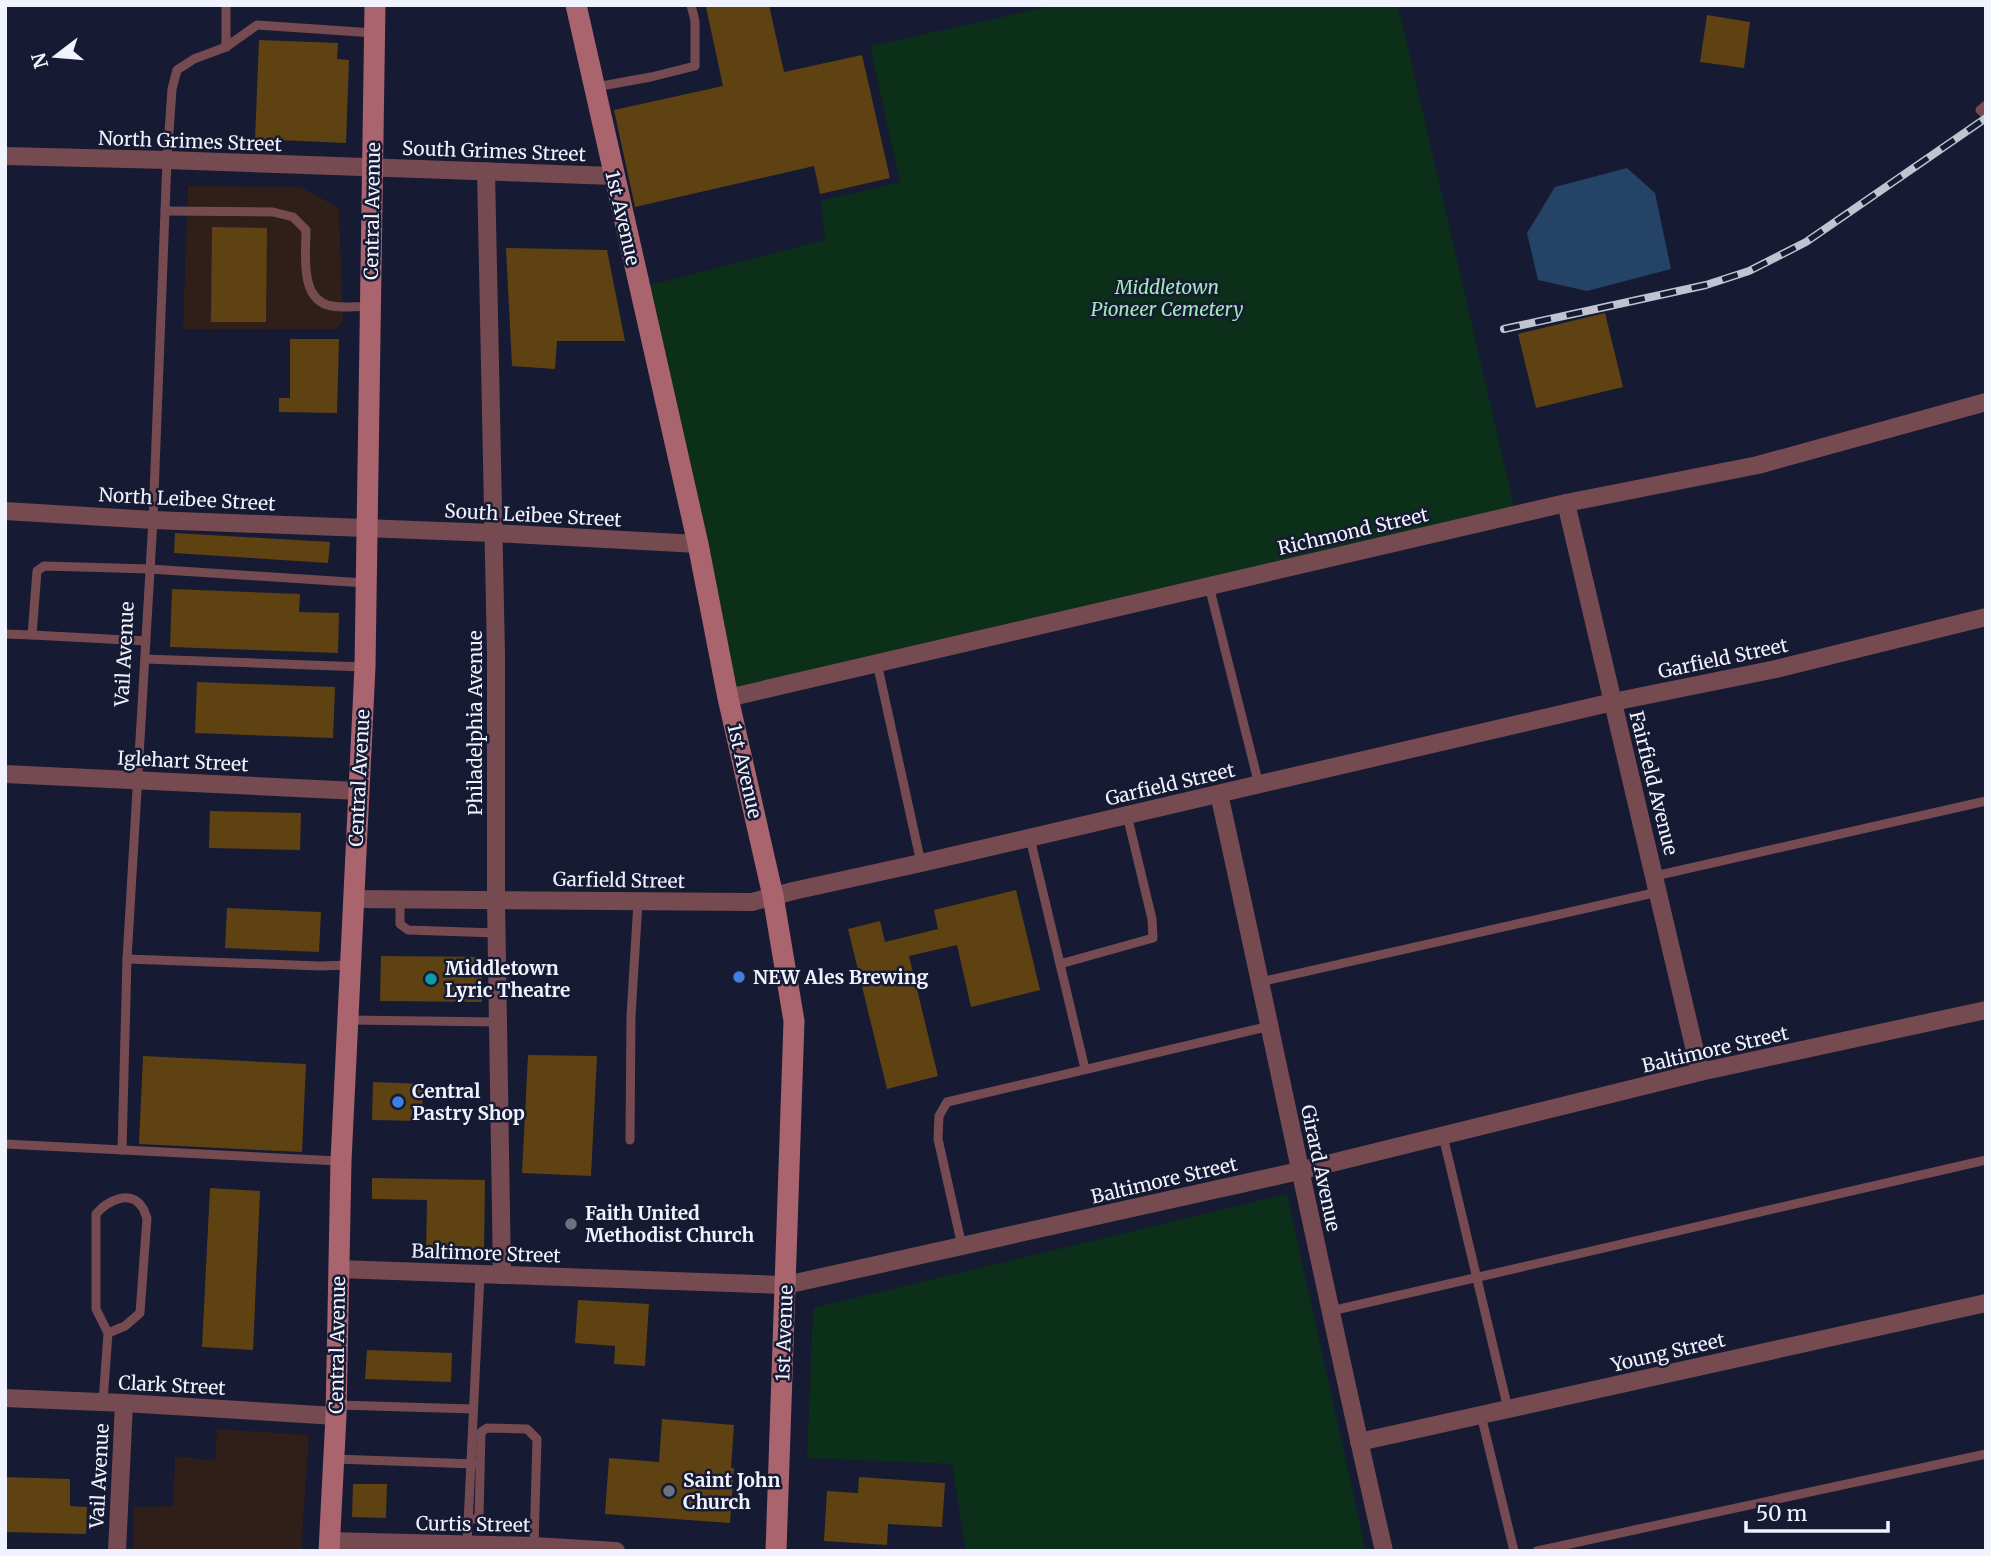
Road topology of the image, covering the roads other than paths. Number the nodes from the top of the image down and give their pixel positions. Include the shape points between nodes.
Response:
1 (226, 5) edge
2 (375, 5) edge
3 (576, 5) edge
4 (691, 5) edge
5 (374, 33) junction
6 (226, 47) junction
7 (594, 87) junction
8 (1986, 105) edge
9 (1986, 115) edge
10 (5, 156) edge
11 (167, 160) junction
12 (372, 169) junction
13 (486, 171) junction
14 (613, 176) junction
15 (165, 211) junction
16 (370, 307) junction
17 (1986, 402) edge
18 (1566, 503) junction
19 (5, 511) edge
20 (153, 520) junction
21 (367, 528) junction
22 (493, 533) junction
23 (698, 544) junction
24 (150, 569) junction
25 (365, 583) junction
26 (1209, 586) junction
27 (1986, 617) edge
28 (5, 634) edge
29 (33, 635) junction
30 (146, 641) junction
31 (145, 659) junction
32 (877, 663) junction
33 (365, 667) junction
34 (728, 698) junction
35 (1613, 702) junction
36 (5, 774) edge
37 (137, 780) junction
38 (1259, 785) junction
39 (358, 791) junction
40 (1219, 794) junction
41 (1986, 801) edge
42 (1127, 815) junction
43 (1030, 838) junction
44 (921, 863) junction
45 (1657, 884) junction
46 (773, 896) junction
47 (353, 899) junction
48 (400, 899) junction
49 (496, 899) junction
50 (638, 902) junction
51 (496, 933) junction
52 (127, 959) junction
53 (1060, 964) junction
54 (352, 965) junction
55 (1261, 982) junction
56 (1986, 1010) edge
57 (348, 1020) junction
58 (498, 1022) junction
59 (1270, 1026) junction
60 (1085, 1069) junction
61 (1700, 1072) junction
62 (1443, 1136) junction
63 (630, 1140) dead end
64 (5, 1144) edge
65 (122, 1150) junction
66 (1986, 1160) edge
67 (341, 1161) junction
68 (1299, 1171) junction
69 (962, 1246) junction
70 (339, 1269) junction
71 (480, 1274) junction
72 (502, 1275) junction
73 (1477, 1278) junction
74 (786, 1285) junction
75 (1986, 1303) edge
76 (1331, 1311) junction
77 (108, 1333) junction
78 (5, 1398) edge
79 (103, 1402) junction
80 (124, 1402) junction
81 (473, 1409) junction
82 (1508, 1409) junction
83 (336, 1410) junction
84 (1481, 1415) junction
85 (1359, 1442) junction
86 (1986, 1454) edge
87 (334, 1459) junction
88 (475, 1464) junction
89 (329, 1546) edge
90 (476, 1547) edge
91 (534, 1548) edge
92 (117, 1551) edge
93 (616, 1551) edge
94 (776, 1551) edge
95 (1384, 1551) edge
96 (1514, 1551) edge
97 (1537, 1551) edge

1 - 6 lane
2 - 5 main road, Central Avenue
3 - 7 main road, 1st Avenue
4 - 7 lane via 695,66
5 - 6 lane via 257,25
5 - 12 main road, Central Avenue
6 - 11 lane, Vail Avenue via 177,70
7 - 14 main road, 1st Avenue
8 - 9 lane via 1980,110
10 - 11 street, North Grimes Street
11 - 12 street, North Grimes Street
11 - 15 lane, Vail Avenue
12 - 13 street, South Grimes Street
12 - 16 main road, Central Avenue
13 - 14 street, South Grimes Street
13 - 22 street, Philadelphia Avenue
14 - 23 main road, 1st Avenue
15 - 16 lane via 274,212 293,217 306,230 307,282 317,300 330,306
15 - 20 lane, Vail Avenue
16 - 21 main road, Central Avenue
17 - 18 street, Richmond Street via 1758,465
18 - 26 street, Richmond Street
18 - 35 street, Fairfield Avenue
19 - 20 street, North Leibee Street
20 - 21 street, North Leibee Street
20 - 24 lane, Vail Avenue
21 - 22 street, South Leibee Street
21 - 25 main road, Central Avenue
22 - 23 street, South Leibee Street
22 - 49 street, Philadelphia Avenue
23 - 34 main road, 1st Avenue
24 - 25 lane
24 - 29 lane via 44,566 37,571
24 - 30 lane, Vail Avenue
25 - 33 main road, Central Avenue
26 - 32 street, Richmond Street
26 - 38 lane
27 - 35 street, Garfield Street via 1776,669
28 - 29 lane
29 - 30 lane
30 - 31 lane, Vail Avenue
31 - 33 lane
31 - 37 lane, Vail Avenue
32 - 34 street, Richmond Street
32 - 44 lane
33 - 39 main road, Central Avenue
34 - 46 main road, 1st Avenue
35 - 38 street, Garfield Street
35 - 45 street, Fairfield Avenue
36 - 37 street, Iglehart Street
37 - 39 street, Iglehart Street
37 - 52 lane, Vail Avenue
38 - 40 street, Garfield Street
39 - 47 main road, Central Avenue
40 - 42 street, Garfield Street
40 - 55 street, Girard Avenue
41 - 45 lane
42 - 43 street, Garfield Street
42 - 53 lane via 1153,938
43 - 44 street, Garfield Street
43 - 53 lane
44 - 46 street, Garfield Street
45 - 55 lane
45 - 61 street, Fairfield Avenue
46 - 50 street, Garfield Street via 752,902
46 - 74 main road, 1st Avenue via 794,1021
47 - 48 street, Garfield Street
47 - 54 main road, Central Avenue
48 - 49 street, Garfield Street
48 - 51 lane via 400,924 408,930
49 - 50 street, Garfield Street
49 - 51 street, Philadelphia Avenue
50 - 63 lane
51 - 58 street, Philadelphia Avenue
52 - 54 lane
52 - 65 lane, Vail Avenue
53 - 60 lane
54 - 57 main road, Central Avenue
55 - 59 street, Girard Avenue
56 - 61 street, Baltimore Street
57 - 58 lane
57 - 67 main road, Central Avenue
58 - 72 street, Philadelphia Avenue
59 - 60 lane
59 - 68 street, Girard Avenue
60 - 69 lane via 947,1102 939,1116 938,1139
61 - 62 street, Baltimore Street
62 - 68 street, Baltimore Street
62 - 73 lane
64 - 65 lane
65 - 67 lane
66 - 73 lane
67 - 70 main road, Central Avenue
68 - 69 street, Baltimore Street
68 - 76 street, Girard Avenue
69 - 74 street, Baltimore Street
70 - 71 street, Baltimore Street
70 - 83 main road, Central Avenue
71 - 72 street, Baltimore Street
71 - 81 lane
72 - 74 street, Baltimore Street
73 - 76 lane
73 - 82 lane
74 - 94 main road, 1st Avenue
75 - 82 street, Young Street
76 - 85 street, Girard Avenue
77 - 77 lane via 96,1310 96,1214 115,1199 133,1199 147,1218 141,1313
77 - 79 lane
78 - 79 street, Clark Street
79 - 80 street, Clark Street
80 - 83 street, Clark Street
80 - 92 street, Vail Avenue
81 - 83 lane
81 - 88 lane
82 - 84 street, Young Street
83 - 87 main road, Central Avenue
84 - 85 street, Young Street
84 - 96 lane
85 - 95 street, Girard Avenue
86 - 97 lane
87 - 88 lane
87 - 89 main road, Central Avenue
88 - 90 lane via 468,1519
88 - 91 lane via 481,1432 487,1428 527,1429 537,1439
89 - 90 street, Curtis Street
90 - 91 street, Curtis Street
91 - 93 street, Curtis Street

